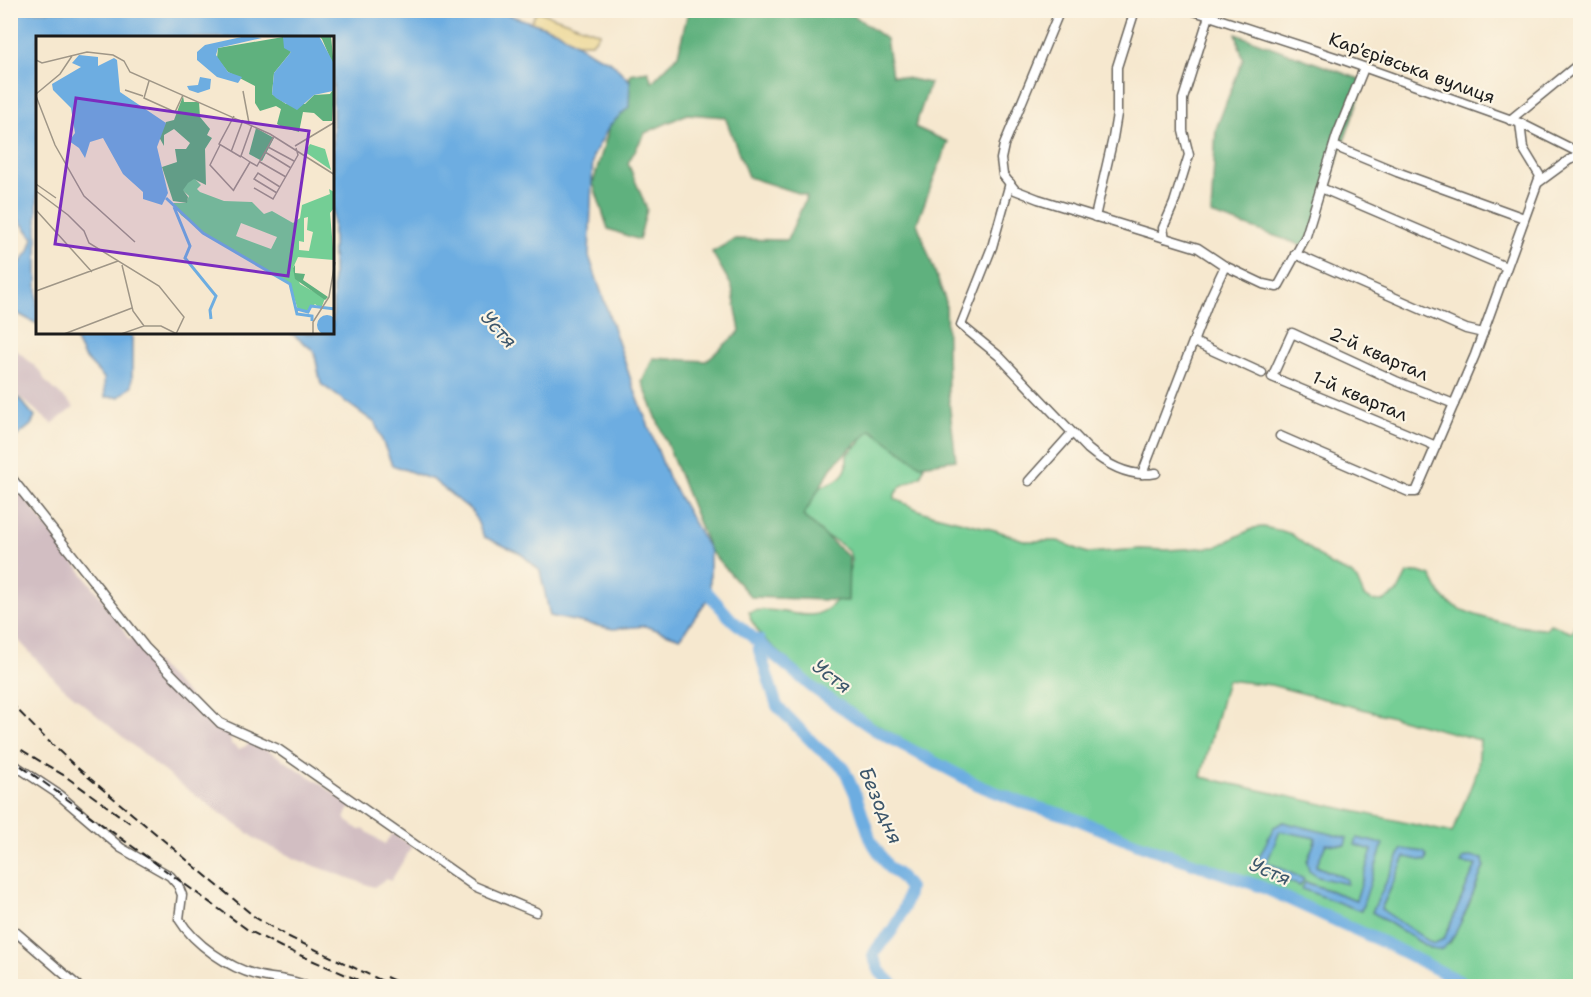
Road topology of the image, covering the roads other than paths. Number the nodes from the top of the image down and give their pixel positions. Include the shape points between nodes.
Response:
1 (1060, 10) edge
2 (1135, 10) edge
3 (1191, 10) edge
4 (1209, 16) junction
5 (1581, 63) edge
6 (1364, 68) junction
7 (1510, 120) junction
8 (1520, 123) junction
9 (1334, 146) junction
10 (1581, 155) edge
11 (1538, 182) junction
12 (1010, 183) junction
13 (1321, 188) junction
14 (1095, 217) junction
15 (1524, 218) junction
16 (1165, 238) junction
17 (1296, 254) junction
18 (1226, 267) junction
19 (1506, 267) junction
20 (1292, 333) joint
21 (1483, 333) junction
22 (1194, 342) junction
23 (1262, 373) dead end
24 (1454, 404) junction
25 (1072, 433) junction
26 (1280, 436) dead end
27 (1436, 446) junction
28 (1156, 473) dead end
29 (1142, 474) junction
30 (10, 476) edge
31 (1029, 480) dead end
32 (10, 762) edge
33 (536, 912) dead end
34 (10, 927) edge
35 (78, 987) edge
36 (306, 987) edge

1 - 12 street via 1004,145 1000,159 1003,175
2 - 14 street via 1117,68 1117,114
3 - 4 street, Кар'єрівська вулиця
4 - 6 street, Кар'єрівська вулиця
4 - 16 street via 1183,99 1183,131 1189,155 1163,228
5 - 7 street
6 - 7 street, Кар'єрівська вулиця
6 - 9 street
7 - 8 street, Кар'єрівська вулиця
8 - 10 street, Кар'єрівська вулиця
8 - 11 street via 1523,148 1539,173
9 - 13 street
9 - 15 street
10 - 11 street
11 - 15 street
12 - 14 street via 1015,190
12 - 25 street via 992,248 961,325 999,356
13 - 17 street
13 - 19 street
14 - 16 street
15 - 19 street
16 - 18 street via 1198,248
17 - 18 street via 1276,287
17 - 21 street
18 - 22 street
19 - 21 street
20 - 24 street, 2-й квартал
20 - 27 street, 1-й квартал via 1272,376
21 - 24 street
22 - 23 street
22 - 29 street
24 - 27 street
25 - 29 street via 1102,461 1126,472
25 - 31 street
26 - 27 street via 1412,493 1416,492
28 - 29 street
30 - 33 street via 145,647 220,723 278,749 474,886
32 - 36 street via 58,794 121,848 170,876 182,895 179,919 196,939 225,961 248,972 288,979
34 - 35 street

